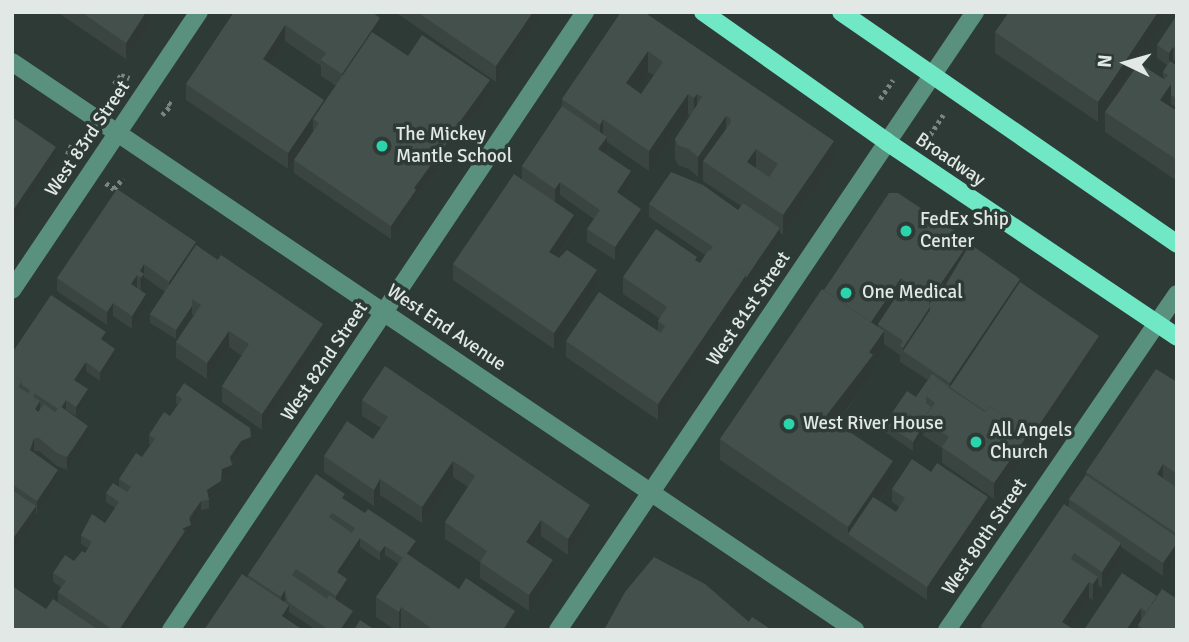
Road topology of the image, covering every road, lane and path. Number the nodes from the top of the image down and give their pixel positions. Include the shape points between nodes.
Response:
1 (199, 12) edge
2 (585, 12) edge
3 (703, 12) edge
4 (841, 12) edge
5 (975, 12) edge
6 (12, 62) edge
7 (933, 75) junction
8 (129, 78) dead end
9 (893, 80) dead end
10 (114, 84) dead end
11 (880, 99) dead end
12 (171, 105) dead end
13 (162, 115) dead end
14 (943, 115) dead end
15 (118, 133) junction
16 (930, 135) dead end
17 (887, 142) junction
18 (72, 145) dead end
19 (67, 156) dead end
20 (123, 178) dead end
21 (114, 189) edge
22 (1177, 244) edge
23 (12, 290) edge
24 (1177, 294) edge
25 (384, 312) junction
26 (1157, 324) junction
27 (1177, 338) edge
28 (650, 492) junction
29 (170, 630) edge
30 (558, 630) edge
31 (855, 630) edge
32 (947, 630) edge

1 - 15 street, West 83rd Street
2 - 25 street, West 82nd Street
3 - 17 main road, Broadway
4 - 7 main road
5 - 7 street, West 81st Street
6 - 15 street, West End Avenue
7 - 17 street, West 81st Street
7 - 22 main road
8 - 10 path via 121,75
9 - 11 path
12 - 13 path
14 - 16 path
15 - 23 street, West 83rd Street
15 - 25 street, West End Avenue
17 - 26 main road, Broadway
17 - 28 street, West 81st Street
18 - 19 path
20 - 21 path
24 - 26 street, West 80th Street
25 - 28 street, West End Avenue
25 - 29 street, West 82nd Street
26 - 27 main road, Broadway
26 - 32 street, West 80th Street
28 - 30 street, West 81st Street
28 - 31 street, West End Avenue

